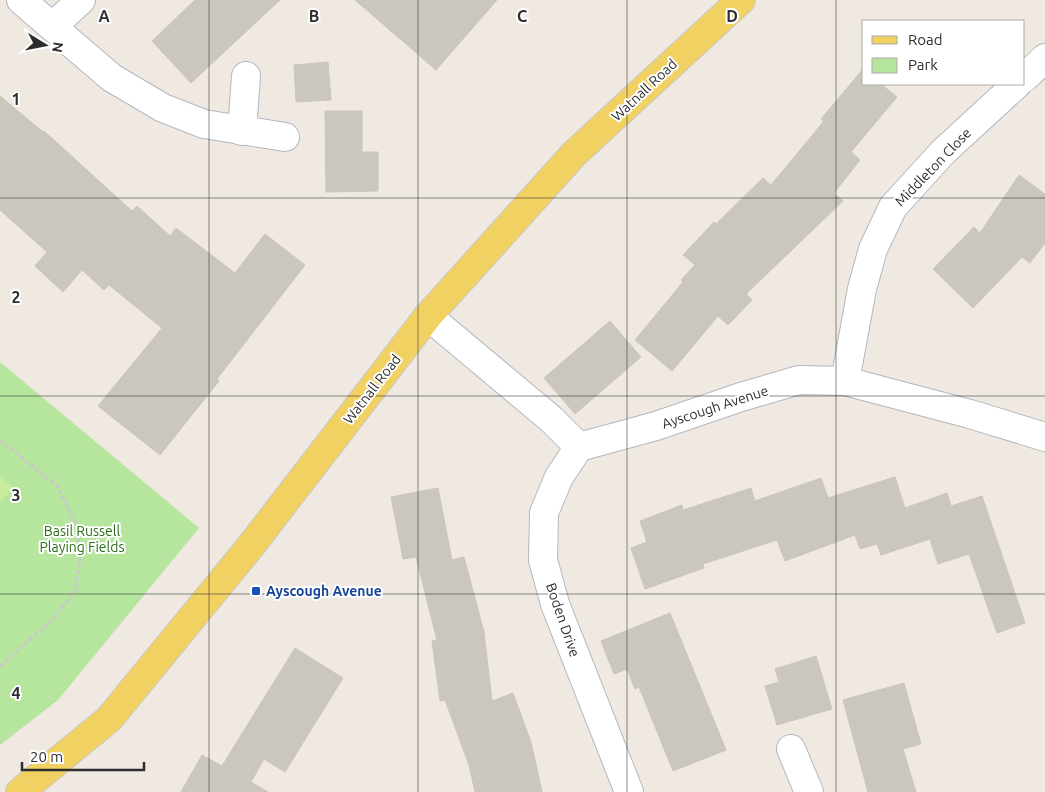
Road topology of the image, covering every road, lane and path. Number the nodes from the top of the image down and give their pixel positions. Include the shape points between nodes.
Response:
1 (21, 0) edge
2 (81, 0) edge
3 (741, 0) edge
4 (53, 26) junction
5 (1045, 58) edge
6 (246, 76) dead end
7 (1025, 77) edge
8 (1016, 85) edge
9 (242, 132) junction
10 (285, 138) dead end
11 (428, 316) junction
12 (845, 381) junction
13 (1045, 437) edge
14 (0, 440) edge
15 (579, 448) junction
16 (0, 666) edge
17 (791, 749) dead end
18 (20, 792) edge
19 (629, 792) edge
20 (809, 792) edge

1 - 4 street
2 - 4 street
3 - 11 main road, Watnall Road via 574,154
4 - 9 street via 112,78 163,108 204,124
5 - 7 street
6 - 9 street
8 - 12 street, Middleton Close via 943,152 893,207 868,265
9 - 10 street
11 - 15 street via 550,419
11 - 18 main road, Watnall Road via 250,547 109,719
12 - 13 street, Ayscough Avenue
12 - 15 street, Ayscough Avenue via 799,380
14 - 16 path via 58,487 77,526 80,559 75,592 51,621
15 - 19 street, Boden Drive via 559,478 544,512 543,560 555,604
17 - 20 street

